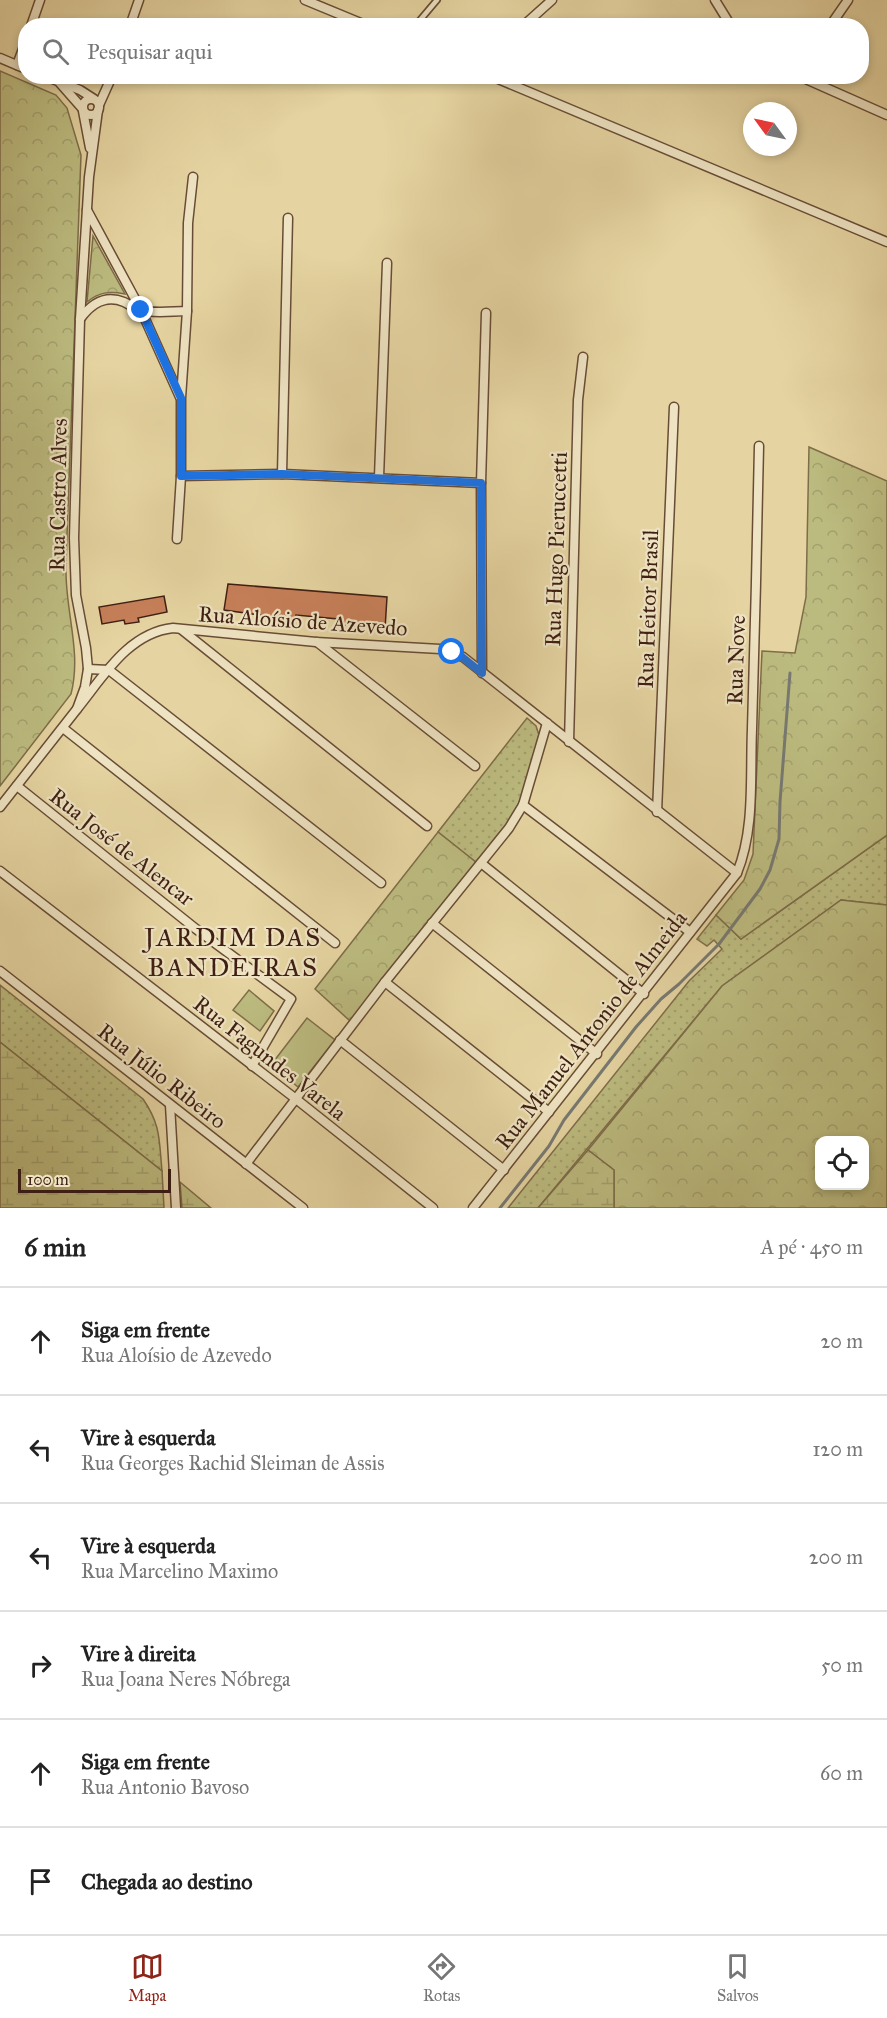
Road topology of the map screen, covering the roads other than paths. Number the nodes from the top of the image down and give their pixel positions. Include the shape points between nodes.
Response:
1 (40, 0) edge
2 (139, 0) edge
3 (305, 0) edge
4 (437, 0) edge
5 (552, 0) edge
6 (715, 0) edge
7 (848, 0) edge
8 (34, 18) edge
9 (133, 18) edge
10 (349, 18) edge
11 (422, 18) edge
12 (532, 18) edge
13 (726, 18) edge
14 (836, 18) edge
15 (0, 58) edge
16 (18, 66) edge
17 (61, 84) edge
18 (63, 84) edge
19 (108, 84) edge
20 (510, 84) edge
21 (817, 84) edge
22 (97, 104) junction
23 (83, 109) junction
24 (887, 115) edge
25 (92, 154) junction
26 (193, 177) dead end
27 (87, 210) junction
28 (288, 218) dead end
29 (887, 242) edge
30 (387, 263) dead end
31 (141, 310) junction
32 (187, 311) junction
33 (486, 313) dead end
34 (80, 319) junction
35 (583, 357) dead end
36 (181, 398) junction
37 (674, 407) dead end
38 (759, 446) dead end
39 (282, 474) junction
40 (181, 476) junction
41 (379, 477) junction
42 (481, 483) junction
43 (177, 539) dead end
44 (181, 629) junction
45 (316, 642) junction
46 (88, 669) junction
47 (109, 670) junction
48 (482, 673) junction
49 (77, 709) junction
50 (547, 723) junction
51 (63, 728) junction
52 (569, 742) junction
53 (475, 766) dead end
54 (17, 786) junction
55 (523, 805) junction
56 (0, 807) edge
57 (657, 812) junction
58 (428, 826) dead end
59 (481, 863) junction
60 (0, 871) edge
61 (737, 873) junction
62 (381, 883) dead end
63 (432, 923) junction
64 (690, 932) junction
65 (334, 943) dead end
66 (0, 971) edge
67 (385, 982) junction
68 (644, 994) junction
69 (340, 1041) junction
70 (597, 1054) junction
71 (252, 1066) junction
72 (296, 1099) junction
73 (170, 1105) junction
74 (549, 1112) junction
75 (246, 1164) junction
76 (504, 1170) junction
77 (176, 1208) edge
78 (303, 1208) edge
79 (433, 1208) edge
80 (473, 1208) edge

1 - 8 street
2 - 9 street
3 - 10 street
4 - 11 lane
5 - 12 street
6 - 13 street
7 - 14 street
15 - 16 street
17 - 23 street
18 - 22 street via 80,90
19 - 22 street, Rua Castro Alves
20 - 29 street
21 - 24 street
22 - 23 street via 87,99
22 - 23 street via 93,115
22 - 25 street, Rua Castro Alves
23 - 25 street, Rua Castro Alves
25 - 27 street, Rua Castro Alves
26 - 32 street
27 - 31 street
27 - 34 street, Rua Castro Alves
28 - 39 street
30 - 41 street
31 - 32 street
31 - 34 street via 110,298 89,307
31 - 36 street
32 - 36 street
33 - 42 street
34 - 46 street, Rua Castro Alves via 74,538 76,595
35 - 52 street, Rua Hugo Pieruccetti via 578,400
36 - 40 street
37 - 57 street, Rua Heitor Brasil
38 - 61 street, Rua Nove via 749,826
39 - 40 street
39 - 41 street
40 - 43 street
41 - 42 street
42 - 48 street
44 - 45 street, Rua Aloísio de Azevedo
44 - 47 street, Rua Aloísio de Azevedo via 150,633
44 - 58 street
45 - 48 street, Rua Aloísio de Azevedo via 440,649 462,657
45 - 53 street
46 - 47 street
46 - 49 street, Rua Castro Alves
47 - 49 street, Rua Aloísio de Azevedo
47 - 62 street
48 - 50 street, Rua Aloísio de Azevedo
49 - 51 street, Rua Castro Alves
50 - 52 street, Rua Aloísio de Azevedo
50 - 55 street
51 - 54 street, Rua Castro Alves
51 - 65 street
52 - 57 street, Rua Aloísio de Azevedo
54 - 56 street, Rua Castro Alves
54 - 71 street, Rua José de Alencar via 196,929 291,999
55 - 59 street
55 - 64 street
57 - 61 street, Rua Aloísio de Azevedo
59 - 63 street
59 - 68 street
60 - 71 street, Rua Fagundes Varela
61 - 64 street, Rua Manuel Antonio de Almeida
63 - 67 street
63 - 70 street
64 - 68 street, Rua Manuel Antonio de Almeida
66 - 73 street, Rua Júlio Ribeiro
67 - 69 street
67 - 74 street
68 - 70 street, Rua Manuel Antonio de Almeida
69 - 72 street
69 - 76 street
70 - 74 street, Rua Manuel Antonio de Almeida
71 - 72 street, Rua Fagundes Varela
72 - 75 street
72 - 79 street, Rua Fagundes Varela
73 - 75 street, Rua Júlio Ribeiro
73 - 77 street
74 - 76 street, Rua Manuel Antonio de Almeida
75 - 78 street, Rua Júlio Ribeiro
76 - 80 street, Rua Manuel Antonio de Almeida

